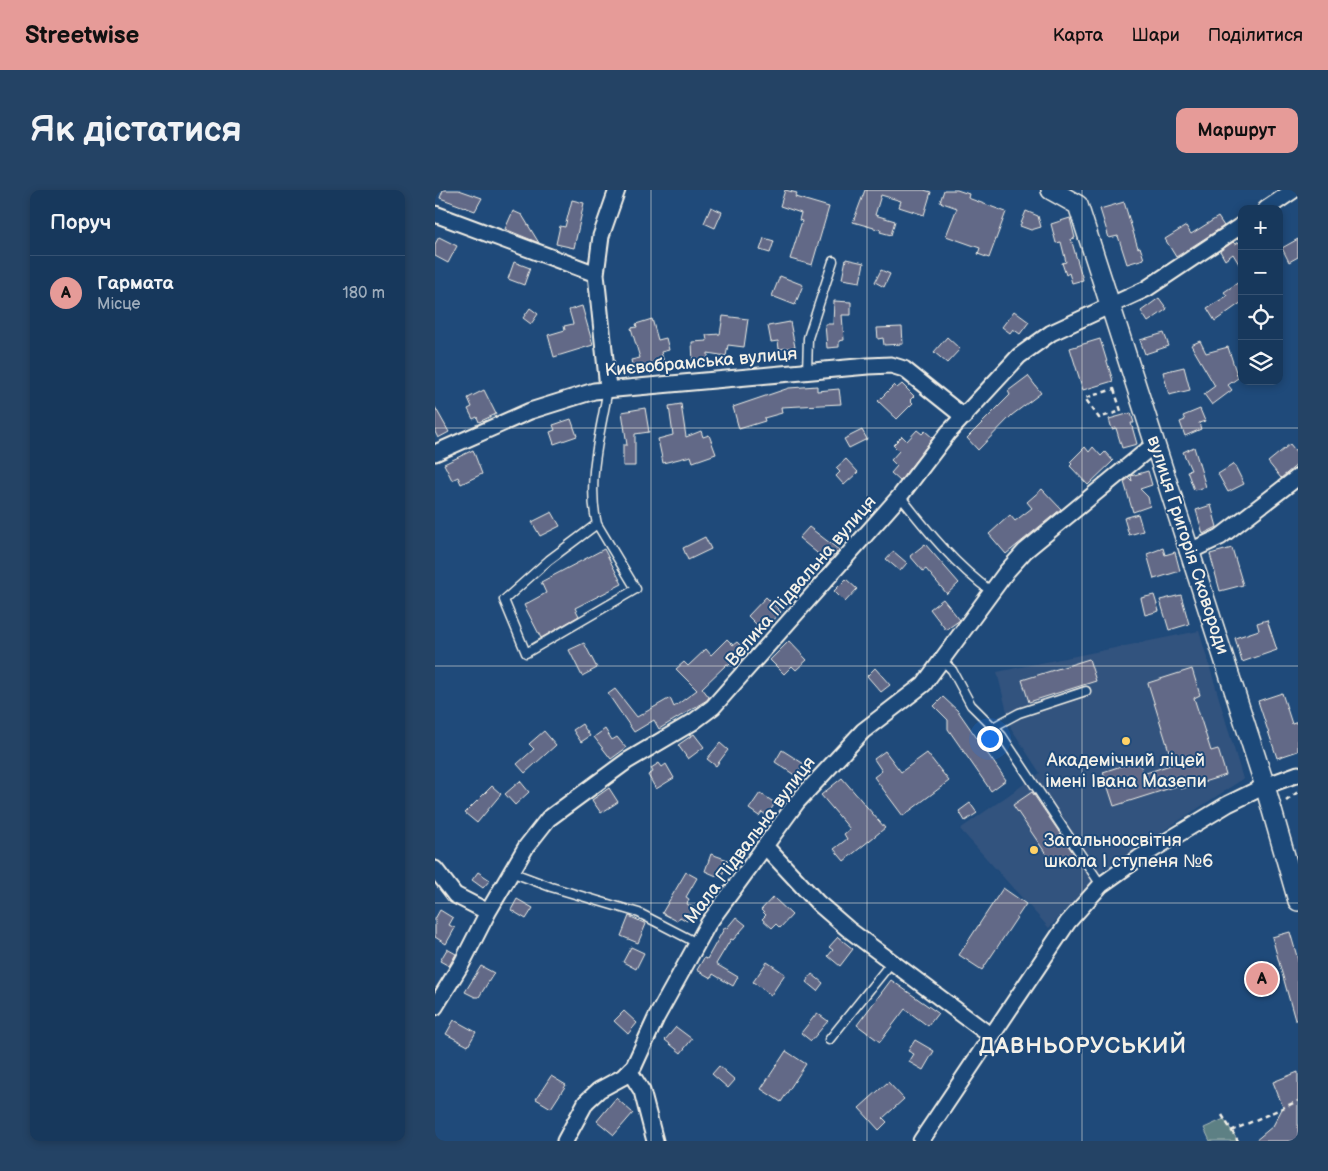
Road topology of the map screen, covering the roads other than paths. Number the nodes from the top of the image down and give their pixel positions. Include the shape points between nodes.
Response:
1 (617, 190) edge
2 (1051, 190) edge
3 (1294, 190) edge
4 (1076, 198) edge
5 (1272, 205) edge
6 (435, 214) edge
7 (1238, 228) edge
8 (833, 261) dead end
9 (597, 274) junction
10 (1110, 305) junction
11 (807, 372) junction
12 (608, 388) junction
13 (964, 416) junction
14 (1156, 444) junction
15 (435, 453) edge
16 (1298, 476) edge
17 (901, 496) junction
18 (597, 524) junction
19 (1188, 552) junction
20 (992, 592) junction
21 (942, 660) junction
22 (1087, 691) dead end
23 (995, 726) junction
24 (1298, 774) edge
25 (1265, 786) junction
26 (765, 846) junction
27 (435, 869) edge
28 (511, 872) junction
29 (1101, 885) junction
30 (1298, 901) edge
31 (488, 912) junction
32 (697, 942) junction
33 (891, 963) junction
34 (435, 1007) edge
35 (991, 1036) junction
36 (829, 1040) dead end
37 (629, 1072) junction
38 (565, 1141) edge
39 (655, 1141) edge
40 (921, 1141) edge

1 - 9 street via 601,236
2 - 4 street
3 - 5 street
4 - 10 street, вулиця Григорія Сковороди
6 - 9 street
7 - 10 street, Велика Підвальна вулиця via 1161,280
8 - 11 lane via 808,338
9 - 12 street
10 - 13 street, Велика Підвальна вулиця via 1029,347
10 - 14 street, вулиця Григорія Сковороди
11 - 12 street, Києвобрамська вулиця
11 - 13 street, Києвобрамська вулиця via 898,366
12 - 15 street, Києвобрамська вулиця via 530,411
12 - 18 lane via 593,483 593,510
13 - 17 street, Велика Підвальна вулиця
14 - 19 street, вулиця Григорія Сковороди
14 - 20 street, Мала Підвальна вулиця via 1033,544
16 - 19 street via 1221,537
17 - 20 lane via 957,563
17 - 28 street, Велика Підвальна вулиця via 713,707 627,761 557,811 534,836
18 - 18 lane via 504,600 526,653 636,589
19 - 25 street, вулиця Григорія Сковороди
20 - 21 street, Мала Підвальна вулиця
21 - 23 lane via 952,670 971,705
21 - 26 street, Мала Підвальна вулиця via 918,690 863,731 828,766
22 - 23 lane via 1019,713
23 - 29 lane
24 - 25 street
25 - 29 street via 1164,843
25 - 30 street, вулиця Григорія Сковороди
26 - 32 street, Мала Підвальна вулиця
26 - 33 street via 833,917
27 - 31 street via 455,895
28 - 31 street, Велика Підвальна вулиця
28 - 32 lane via 639,913
29 - 35 street via 1068,922
31 - 34 street, Велика Підвальна вулиця
32 - 37 street, Мала Підвальна вулиця
33 - 35 street
33 - 36 lane
35 - 40 street
37 - 38 street, Мала Підвальна вулиця via 590,1098
37 - 39 street via 642,1091

